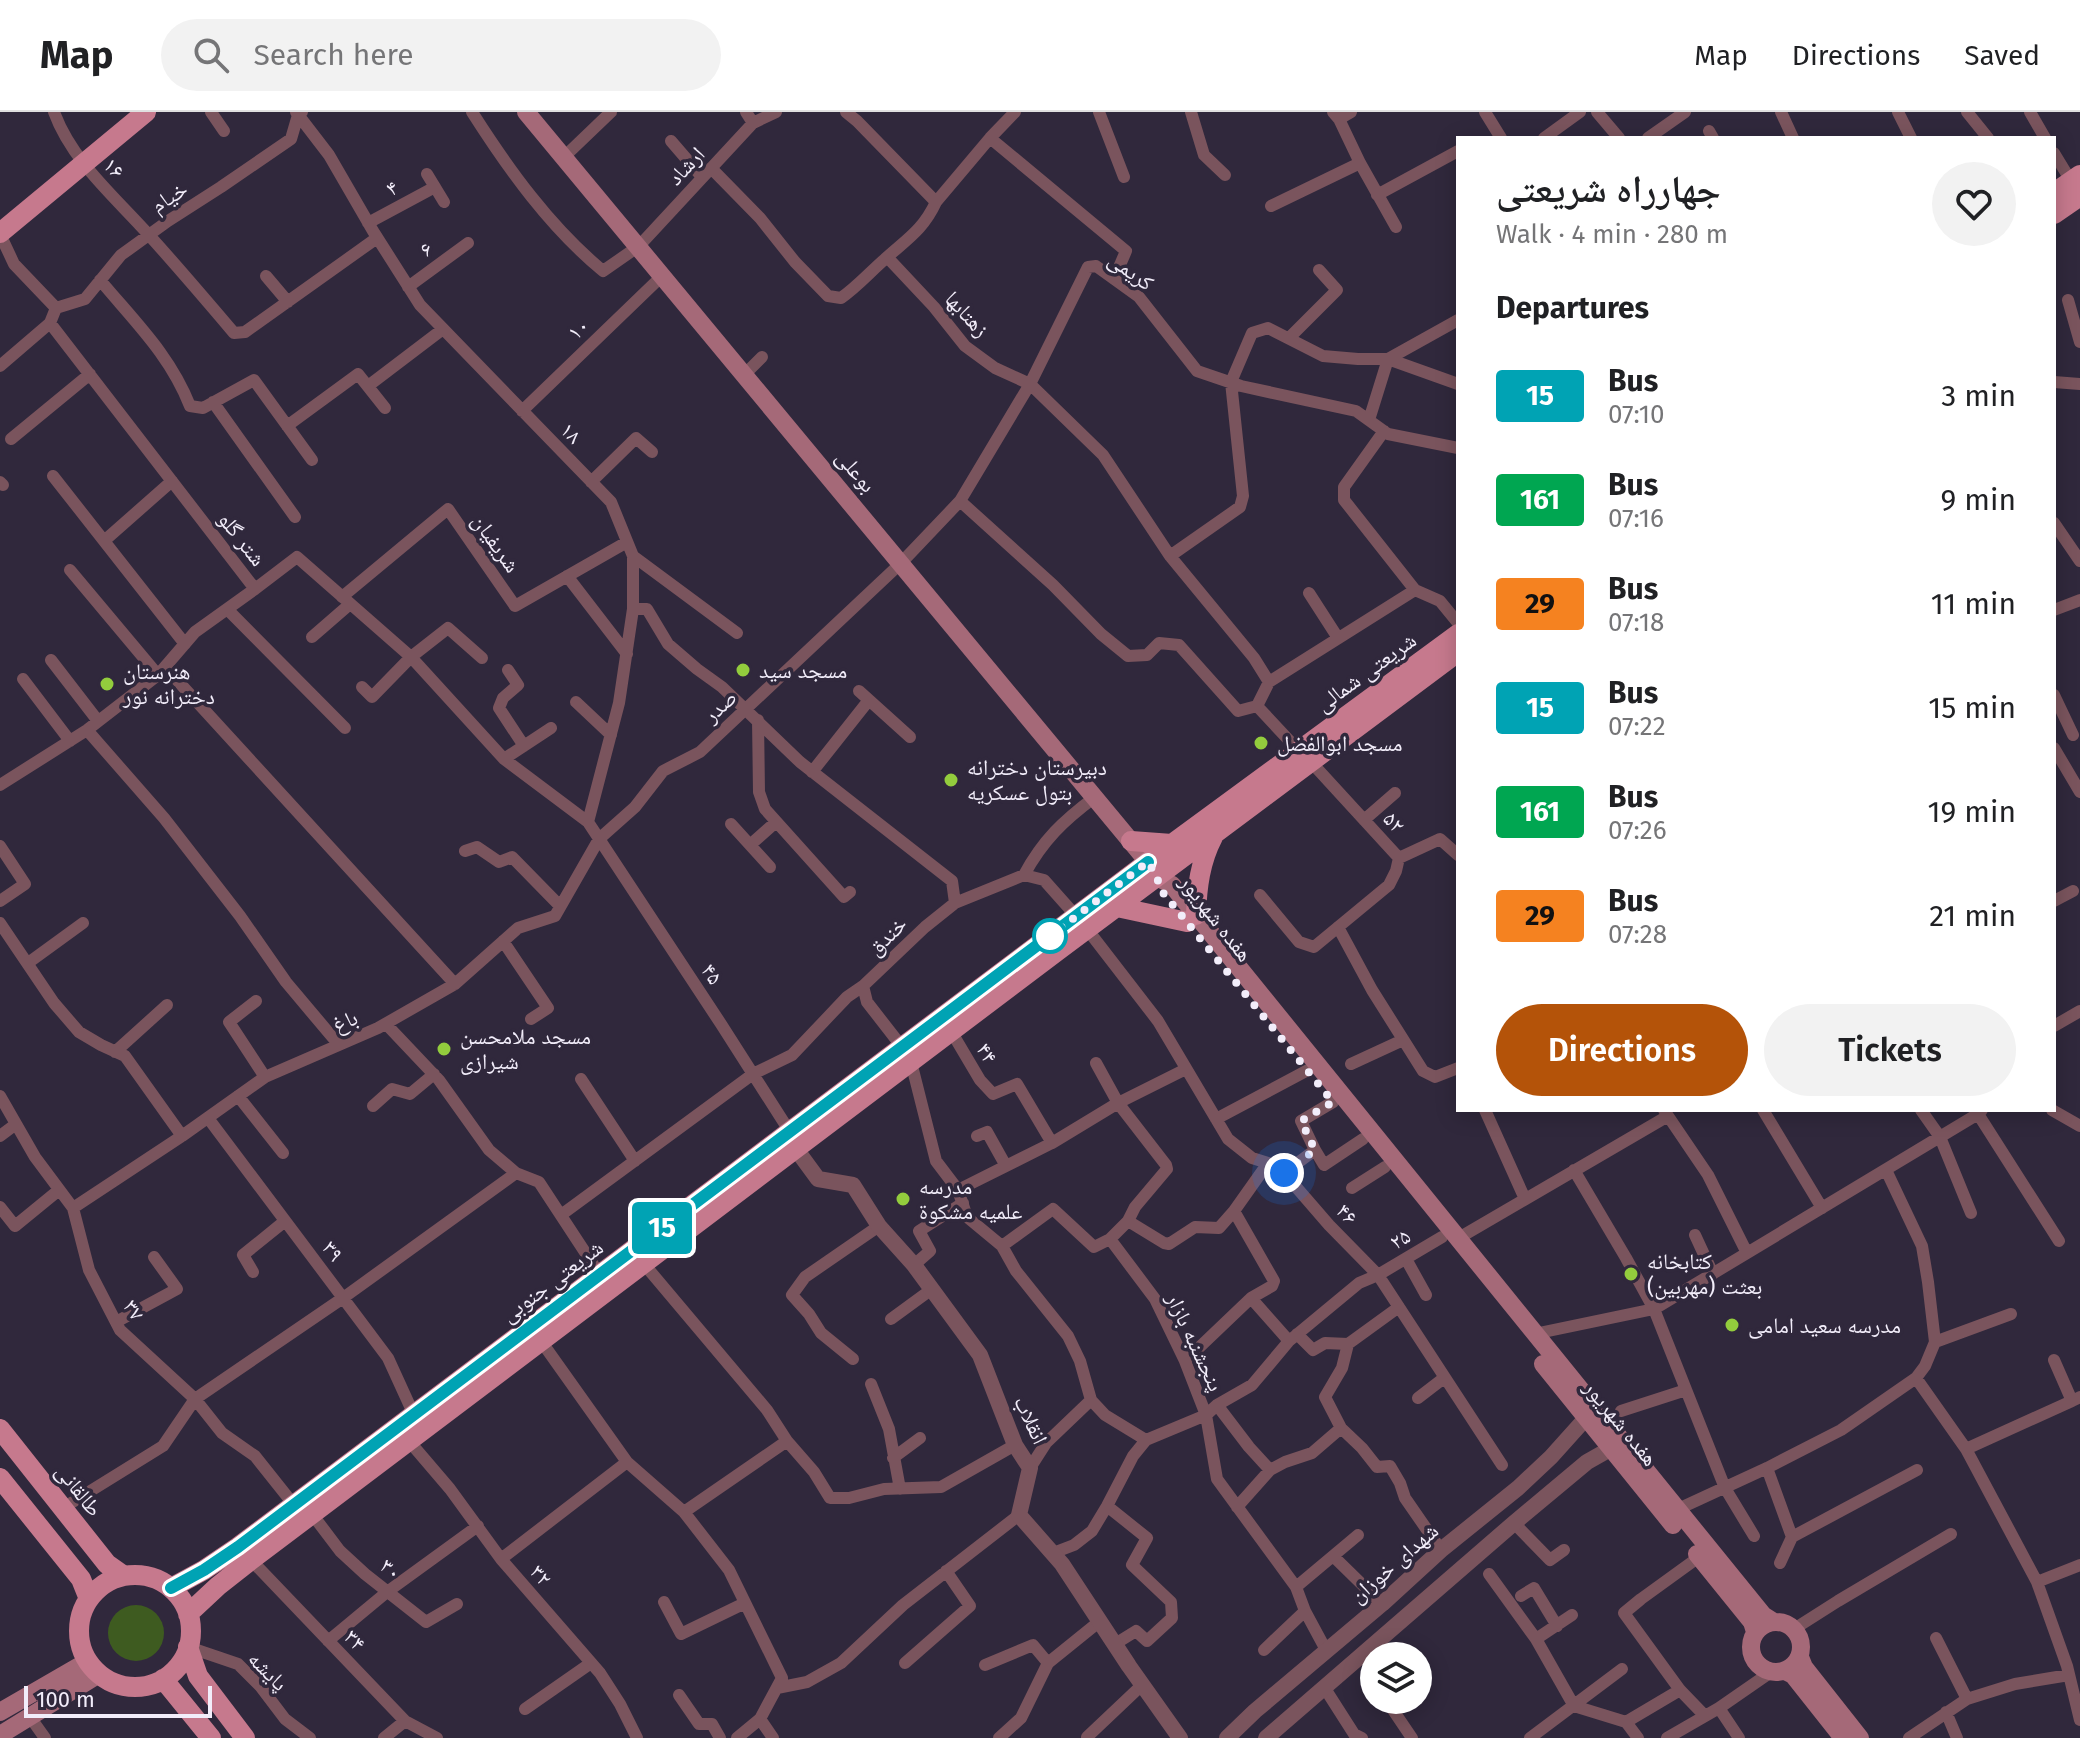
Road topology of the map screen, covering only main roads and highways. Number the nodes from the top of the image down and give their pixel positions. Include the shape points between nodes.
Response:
1 (146, 112) edge
2 (526, 112) edge
3 (2071, 186) edge
4 (2056, 211) edge
5 (0, 233) edge
6 (1456, 636) edge
7 (1456, 653) edge
8 (1305, 756) junction
9 (1214, 835) junction
10 (1131, 841) junction
11 (1172, 844) junction
12 (1153, 869) junction
13 (1117, 907) junction
14 (1191, 918) junction
15 (1082, 922) junction
16 (906, 1055) junction
17 (793, 1140) junction
18 (1449, 1238) junction
19 (0, 1429) edge
20 (4, 1492) edge
21 (303, 1509) junction
22 (124, 1576) junction
23 (171, 1588) junction
24 (89, 1599) junction
25 (188, 1614) junction
26 (1774, 1622) junction
27 (1755, 1632) junction
28 (188, 1647) junction
29 (1800, 1657) junction
30 (94, 1667) junction
31 (1778, 1671) junction
32 (198, 1676) junction
33 (168, 1686) junction
34 (0, 1712) edge
35 (0, 1735) edge
36 (211, 1738) edge
37 (245, 1738) edge
38 (1843, 1738) edge
39 (1860, 1738) edge

1 - 5 main road
2 - 10 main road, بوعلی
3 - 4 main road
6 - 8 main road, شریعتی شمالی
7 - 8 main road, شریعتی شمالی
8 - 9 main road, شریعتی شمالی
8 - 11 main road, شریعتی شمالی
9 - 12 main road, شریعتی شمالی
9 - 14 main road
10 - 11 main road
10 - 12 main road, بوعلی
11 - 12 main road, شریعتی شمالی
12 - 13 main road, شریعتی جنوبی
12 - 14 main road, هفده شهریور via 1172,885
12 - 15 main road, شریعتی جنوبی
13 - 14 main road
13 - 15 main road, شریعتی جنوبی
14 - 18 main road, هفده شهریور
14 - 18 main road, هفده شهریور via 1385,1167
15 - 16 main road, شریعتی جنوبی
15 - 16 main road, شریعتی جنوبی via 951,1031
16 - 17 main road, شریعتی جنوبی
17 - 21 main road, شریعتی جنوبی via 600,1275 414,1415
17 - 21 main road, شریعتی جنوبی via 644,1264 409,1441
18 - 26 main road, هفده شهریور via 1766,1619
18 - 27 main road, هفده شهریور
19 - 22 main road, طالقانی via 107,1564
20 - 24 main road via 81,1579
21 - 23 main road, شریعتی جنوبی
21 - 25 main road, شریعتی جنوبی
22 - 23 main road via 156,1579
22 - 24 main road via 110,1580
23 - 25 main road
24 - 30 main road via 79,1630 81,1646
25 - 28 main road
26 - 27 main road
26 - 29 main road via 1794,1629 1801,1641
27 - 31 main road via 1751,1648 1757,1664
28 - 32 main road
28 - 33 main road
29 - 31 main road via 1795,1665
29 - 39 main road
30 - 33 main road via 116,1683
30 - 34 main road
30 - 35 main road
31 - 38 main road via 1793,1675
32 - 33 main road
32 - 37 main road
33 - 36 main road

